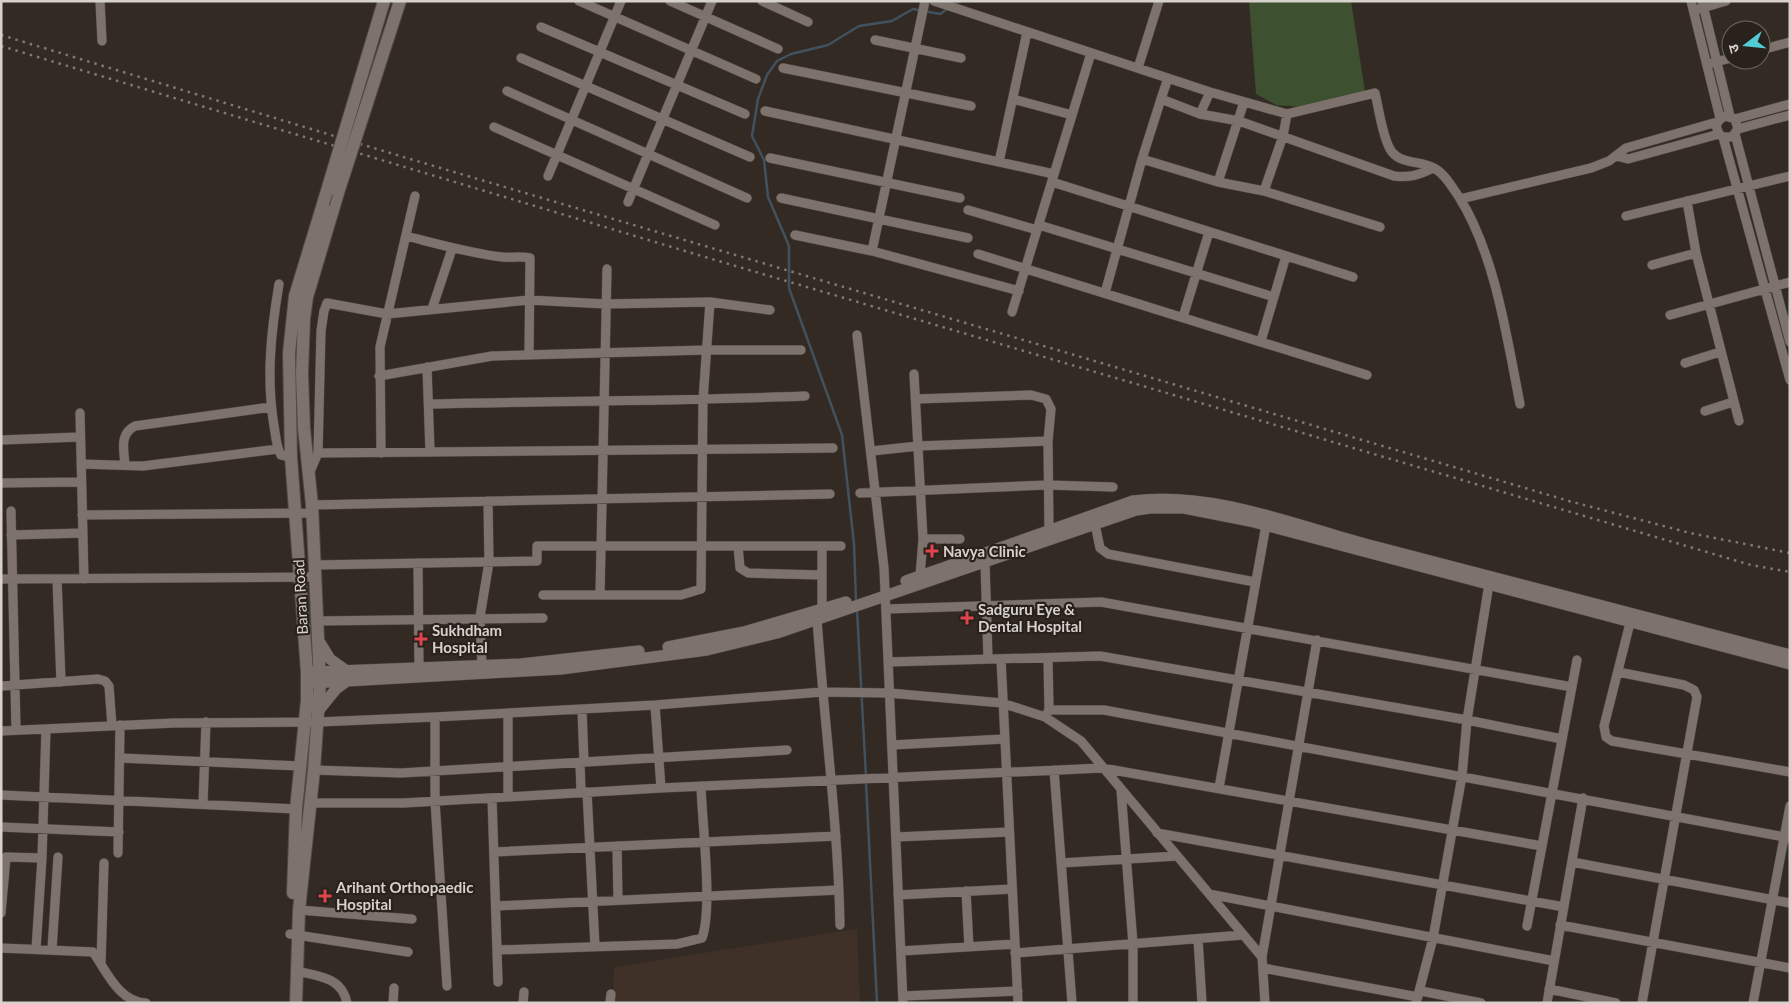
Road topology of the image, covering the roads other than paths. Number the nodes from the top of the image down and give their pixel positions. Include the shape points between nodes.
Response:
1 (100, 1) edge
2 (384, 1) edge
3 (400, 1) edge
4 (579, 1) edge
5 (621, 1) edge
6 (670, 1) edge
7 (712, 1) edge
8 (762, 1) edge
9 (934, 1) edge
10 (1159, 1) edge
11 (1726, 1) edge
12 (925, 4) edge
13 (1703, 4) edge
14 (1692, 6) edge
15 (614, 17) junction
16 (706, 17) junction
17 (808, 22) dead end
18 (541, 27) dead end
19 (1027, 32) junction
20 (875, 40) dead end
21 (102, 41) dead end
22 (1790, 42) edge
23 (1771, 47) edge
24 (915, 48) junction
25 (778, 50) dead end
26 (692, 51) junction
27 (600, 52) junction
28 (1091, 52) junction
29 (521, 58) dead end
30 (961, 58) dead end
31 (1721, 60) edge
32 (1718, 61) junction
33 (1707, 64) junction
34 (782, 68) dead end
35 (1138, 68) junction
36 (1168, 78) junction
37 (756, 79) dead end
38 (677, 85) junction
39 (586, 86) junction
40 (507, 91) dead end
41 (1210, 92) junction
42 (906, 94) junction
43 (1013, 99) junction
44 (1161, 99) junction
45 (1244, 102) junction
46 (1790, 104) edge
47 (971, 106) dead end
48 (765, 111) dead end
49 (745, 114) dead end
50 (1200, 114) junction
51 (1287, 114) junction
52 (1072, 115) junction
53 (1790, 115) edge
54 (1732, 118) junction
55 (572, 120) junction
56 (662, 120) junction
57 (1719, 120) junction
58 (1239, 121) junction
59 (494, 127) dead end
60 (1736, 132) junction
61 (1283, 136) junction
62 (1721, 136) junction
63 (896, 138) junction
64 (648, 154) junction
65 (557, 155) junction
66 (1617, 156) junction
67 (750, 158) dead end
68 (770, 158) dead end
69 (1142, 159) junction
70 (999, 162) junction
71 (1433, 168) junction
72 (548, 176) dead end
73 (1790, 176) edge
74 (1053, 178) junction
75 (887, 182) junction
76 (1218, 182) junction
77 (1749, 186) junction
78 (633, 189) junction
79 (1737, 189) junction
80 (1264, 191) junction
81 (415, 196) dead end
82 (747, 198) dead end
83 (781, 198) dead end
84 (960, 198) dead end
85 (1460, 199) junction
86 (1687, 201) junction
87 (628, 202) dead end
88 (1130, 207) junction
89 (968, 210) dead end
90 (1626, 216) dead end
91 (879, 218) junction
92 (715, 225) dead end
93 (1380, 226) dead end
94 (1038, 227) junction
95 (1209, 232) junction
96 (795, 235) dead end
97 (406, 236) junction
98 (968, 238) dead end
99 (452, 248) junction
100 (1118, 249) junction
101 (872, 251) junction
102 (1696, 253) junction
103 (978, 254) dead end
104 (1286, 256) junction
105 (1652, 265) dead end
106 (607, 268) dead end
107 (1026, 268) junction
108 (1197, 273) junction
109 (1353, 277) dead end
110 (1790, 282) edge
111 (279, 284) dead end
112 (1776, 285) junction
113 (1764, 288) junction
114 (1019, 291) junction
115 (1106, 293) junction
116 (1274, 297) junction
117 (529, 300) junction
118 (710, 302) junction
119 (1709, 303) junction
120 (606, 304) junction
121 (432, 309) junction
122 (770, 310) dead end
123 (1012, 312) dead end
124 (387, 314) junction
125 (1670, 315) dead end
126 (1183, 317) junction
127 (857, 335) dead end
128 (1261, 341) junction
129 (1790, 342) edge
130 (706, 350) junction
131 (801, 350) dead end
132 (1720, 352) junction
133 (605, 353) junction
134 (529, 355) junction
135 (1685, 363) dead end
136 (427, 367) junction
137 (914, 374) dead end
138 (1367, 375) dead end
139 (380, 376) junction
140 (1790, 380) edge
141 (805, 396) dead end
142 (603, 399) junction
143 (916, 399) junction
144 (703, 400) junction
145 (1733, 402) junction
146 (428, 404) junction
147 (1520, 404) dead end
148 (271, 406) junction
149 (1705, 411) dead end
150 (80, 413) dead end
151 (1739, 421) dead end
152 (80, 437) junction
153 (1, 440) edge
154 (1048, 441) junction
155 (918, 446) junction
156 (833, 448) dead end
157 (278, 449) junction
158 (702, 449) junction
159 (603, 450) junction
160 (872, 451) junction
161 (430, 452) junction
162 (318, 453) junction
163 (381, 453) junction
164 (291, 457) junction
165 (81, 464) junction
166 (125, 465) junction
167 (308, 476) junction
168 (81, 482) junction
169 (1, 483) edge
170 (1048, 485) junction
171 (1113, 487) dead end
172 (920, 492) junction
173 (860, 493) dead end
174 (877, 493) junction
175 (830, 494) dead end
176 (701, 497) junction
177 (602, 498) junction
178 (488, 501) junction
179 (312, 509) junction
180 (11, 511) dead end
181 (297, 514) junction
182 (82, 515) junction
183 (1095, 524) junction
184 (1266, 525) junction
185 (1050, 531) junction
186 (83, 533) junction
187 (11, 535) junction
188 (960, 538) dead end
189 (923, 539) junction
190 (601, 546) junction
191 (701, 546) junction
192 (738, 546) junction
193 (822, 546) junction
194 (841, 546) dead end
195 (489, 562) junction
196 (985, 562) junction
197 (418, 563) junction
198 (316, 571) junction
199 (822, 575) junction
200 (920, 576) junction
201 (301, 577) junction
202 (1, 579) edge
203 (12, 579) junction
204 (57, 579) junction
205 (84, 579) junction
206 (1490, 580) junction
207 (1254, 582) junction
208 (885, 592) junction
209 (543, 595) dead end
210 (600, 595) junction
211 (987, 605) junction
212 (886, 609) junction
213 (820, 614) junction
214 (480, 617) junction
215 (544, 618) dead end
216 (419, 620) junction
217 (318, 621) junction
218 (1630, 623) junction
219 (1246, 628) junction
220 (1317, 640) junction
221 (319, 641) junction
222 (1790, 655) edge
223 (1048, 658) junction
224 (988, 659) junction
225 (1001, 659) junction
226 (1577, 660) dead end
227 (888, 662) junction
228 (1790, 664) edge
229 (482, 666) junction
230 (418, 669) junction
231 (1476, 669) junction
232 (1618, 672) junction
233 (307, 677) junction
234 (320, 677) junction
235 (348, 677) junction
236 (61, 682) junction
237 (1237, 682) junction
238 (15, 685) junction
239 (1, 686) edge
240 (1572, 687) junction
241 (822, 692) junction
242 (1308, 692) junction
243 (889, 693) junction
244 (1002, 703) junction
245 (655, 705) junction
246 (582, 709) junction
247 (508, 713) junction
248 (1047, 713) junction
249 (318, 716) junction
250 (435, 717) junction
251 (1467, 720) junction
252 (206, 722) junction
253 (304, 722) junction
254 (116, 725) junction
255 (46, 729) junction
256 (16, 730) junction
257 (1, 731) edge
258 (1228, 733) junction
259 (1004, 738) junction
260 (1562, 740) junction
261 (892, 745) junction
262 (1298, 746) junction
263 (787, 750) dead end
264 (1688, 755) junction
265 (120, 758) junction
266 (659, 758) junction
267 (205, 761) junction
268 (582, 763) junction
269 (300, 766) junction
270 (507, 767) junction
271 (1102, 768) junction
272 (314, 770) junction
273 (1054, 770) junction
274 (434, 771) junction
275 (1005, 772) junction
276 (1790, 772) edge
277 (1462, 776) junction
278 (893, 778) junction
279 (832, 781) junction
280 (701, 786) junction
281 (661, 788) junction
282 (1219, 788) junction
283 (1121, 790) junction
284 (1552, 792) junction
285 (584, 793) junction
286 (1, 795) edge
287 (45, 797) junction
288 (508, 797) junction
289 (492, 798) junction
290 (1583, 798) junction
291 (119, 800) junction
292 (435, 801) junction
293 (1289, 801) junction
294 (310, 803) junction
295 (203, 804) junction
296 (1790, 806) edge
297 (296, 809) junction
298 (1678, 816) junction
299 (1, 826) edge
300 (45, 828) junction
301 (1452, 830) junction
302 (119, 832) junction
303 (1009, 832) junction
304 (1157, 833) junction
305 (836, 836) junction
306 (896, 837) junction
307 (1787, 837) edge
308 (703, 842) junction
309 (617, 846) junction
310 (1542, 846) junction
311 (590, 848) junction
312 (494, 852) junction
313 (118, 853) dead end
314 (1280, 854) junction
315 (4, 856) edge
316 (1177, 856) junction
317 (58, 857) dead end
318 (42, 858) junction
319 (1126, 859) junction
320 (1572, 862) junction
321 (104, 863) dead end
322 (1061, 863) junction
323 (1663, 880) junction
324 (1442, 884) junction
325 (1012, 889) junction
326 (839, 890) junction
327 (966, 891) junction
328 (898, 894) junction
329 (1209, 894) junction
330 (706, 896) junction
331 (618, 900) junction
332 (1772, 900) junction
333 (1532, 901) junction
334 (592, 902) junction
335 (1790, 903) edge
336 (496, 906) junction
337 (1271, 906) junction
338 (1564, 907) junction
339 (299, 910) junction
340 (1, 913) edge
341 (412, 919) dead end
342 (840, 925) dead end
343 (1560, 925) junction
344 (1527, 926) dead end
345 (294, 934) junction
346 (1243, 935) junction
347 (1432, 938) junction
348 (1198, 939) junction
349 (1132, 944) junction
350 (1653, 944) junction
351 (594, 946) junction
352 (969, 947) junction
353 (1, 948) edge
354 (36, 949) junction
355 (52, 949) junction
356 (1015, 949) junction
357 (1068, 949) junction
358 (497, 950) junction
359 (901, 951) junction
360 (408, 952) dead end
361 (1262, 957) junction
362 (1554, 961) junction
363 (101, 963) junction
364 (1760, 963) junction
365 (1263, 968) junction
366 (1790, 968) edge
367 (296, 971) junction
368 (498, 982) dead end
369 (447, 986) dead end
370 (394, 988) dead end
371 (1549, 989) junction
372 (1018, 991) junction
373 (524, 992) dead end
374 (1418, 997) edge
375 (903, 999) edge
376 (146, 1003) edge
377 (287, 1003) edge
378 (296, 1003) edge
379 (347, 1003) edge
380 (393, 1003) edge
381 (523, 1003) edge
382 (1018, 1003) edge
383 (1072, 1003) edge
384 (1133, 1003) edge
385 (1202, 1003) edge
386 (1266, 1003) edge
387 (1481, 1003) edge
388 (1546, 1003) edge
389 (1616, 1003) edge
390 (1642, 1003) edge
391 (1753, 1003) edge

1 - 21 street
2 - 164 main road, Baran Road, bridge via 297,287 290,322
3 - 167 main road, Baran Road, bridge via 338,193 304,319 302,374
4 - 15 street
5 - 15 street
6 - 16 street
7 - 16 street
8 - 17 street
9 - 19 street
10 - 35 street
11 - 13 street
12 - 24 street
13 - 14 street
13 - 32 street
14 - 33 street
15 - 26 street
15 - 27 street
16 - 25 street
16 - 26 street
18 - 27 street
19 - 28 street
19 - 43 street
20 - 24 street
22 - 23 street
24 - 30 street
24 - 42 street
26 - 37 street
26 - 38 street
27 - 38 street
27 - 39 street
28 - 35 street
28 - 52 street
29 - 39 street
31 - 32 street
32 - 33 street
32 - 54 street
33 - 57 street
34 - 42 street
35 - 36 street
36 - 41 street
36 - 44 street
38 - 49 street
38 - 56 street
39 - 55 street
39 - 56 street
40 - 55 street
41 - 45 street
41 - 50 street
42 - 47 street
42 - 63 street
43 - 52 street
43 - 70 street
44 - 50 street
44 - 69 street
45 - 51 street
45 - 58 street
46 - 54 street
48 - 63 street
50 - 58 street
51 - 61 street
51 - 71 street via 1375,93 1390,149 1397,157
52 - 74 street
53 - 60 street
54 - 57 street
54 - 60 street
55 - 64 street
55 - 65 street
56 - 64 street
56 - 67 street
57 - 62 street via 1716,126
57 - 66 street via 1626,148
58 - 61 street
58 - 76 street
59 - 65 street
60 - 62 street
60 - 77 street
61 - 71 street via 1394,176 1418,176
61 - 80 street
62 - 66 street via 1628,159
62 - 79 street
63 - 70 street
63 - 75 street
64 - 78 street
64 - 82 street
65 - 72 street
65 - 78 street
66 - 85 street via 1579,171
68 - 75 street
69 - 76 street
69 - 88 street
70 - 74 street
71 - 85 street
73 - 77 street
74 - 88 street
74 - 94 street
75 - 84 street
75 - 91 street
76 - 80 street
77 - 79 street
77 - 112 street
78 - 87 street
78 - 92 street
79 - 86 street
79 - 113 street
80 - 93 street
81 - 97 street
83 - 91 street
85 - 147 street via 1497,294
86 - 90 street
86 - 102 street
88 - 95 street
88 - 100 street
89 - 94 street
91 - 98 street
91 - 101 street
94 - 100 street
94 - 107 street
95 - 104 street
95 - 108 street
96 - 101 street
97 - 99 street
97 - 124 street
99 - 117 street via 530,258
99 - 121 street
100 - 108 street
100 - 115 street
101 - 114 street
102 - 105 street
102 - 119 street
103 - 107 street
104 - 109 street
104 - 116 street
106 - 120 street
107 - 114 street
107 - 115 street
108 - 116 street
108 - 126 street
110 - 112 street
111 - 148 street via 270,347
112 - 113 street
112 - 129 street
113 - 119 street
113 - 140 street
114 - 123 street
115 - 126 street
116 - 128 street
117 - 120 street
117 - 121 street
117 - 134 street
118 - 120 street
118 - 122 street
118 - 130 street
119 - 125 street
119 - 132 street
120 - 133 street
121 - 124 street
124 - 139 street via 380,347
124 - 162 street via 327,303 321,331
126 - 128 street
127 - 160 street
128 - 138 street
130 - 131 street
130 - 133 street
130 - 144 street
132 - 135 street
132 - 145 street
133 - 134 street
133 - 142 street
134 - 136 street via 492,356
136 - 139 street
136 - 146 street
137 - 143 street
139 - 163 street
141 - 144 street
142 - 144 street
142 - 146 street
142 - 159 street
143 - 154 street via 1031,395 1046,399 1051,409
143 - 155 street
144 - 158 street
145 - 149 street
145 - 151 street
146 - 161 street
148 - 157 street
148 - 166 street via 135,426 123,437
150 - 152 street
152 - 153 street
152 - 165 street
154 - 155 street
154 - 170 street
155 - 160 street
155 - 172 street
156 - 158 street
157 - 164 street via 281,455
157 - 166 street via 143,466
158 - 159 street
158 - 176 street
159 - 161 street
159 - 177 street
160 - 174 street
161 - 163 street
162 - 163 street
162 - 167 street
164 - 181 main road, Baran Road
165 - 166 street
165 - 168 street
167 - 179 main road, Baran Road
168 - 169 street
168 - 182 street
170 - 171 street
170 - 172 street
170 - 185 street
172 - 174 street
172 - 189 street
173 - 174 street
174 - 208 street
175 - 176 street
176 - 177 street
176 - 191 street
177 - 178 street
177 - 190 street
178 - 179 street
178 - 195 street
179 - 181 street
179 - 198 main road, Baran Road
180 - 187 street
181 - 182 street
181 - 201 main road, Baran Road
182 - 186 street
183 - 184 street via 1136,510 1168,508 1200,511
183 - 196 street
183 - 207 street via 1100,548 1108,554
184 - 206 street
184 - 207 street
185 - 200 street
185 - 206 street via 1133,501 1185,500 1288,521
186 - 187 street
186 - 205 street
187 - 203 street
188 - 189 street
189 - 200 street
190 - 191 street
190 - 195 street via 537,546 537,560
190 - 210 street
191 - 192 street
191 - 210 street via 701,589 681,595
192 - 193 street
192 - 199 street via 740,568 748,573
193 - 194 street
193 - 199 street
195 - 197 street
195 - 214 street
196 - 208 street
196 - 211 street
197 - 198 street
197 - 216 street
198 - 201 street
198 - 217 main road, Baran Road
199 - 213 street
200 - 208 street
201 - 205 street
201 - 233 main road, Baran Road
202 - 203 street
203 - 204 street
203 - 238 street
204 - 205 street
204 - 236 street
206 - 218 street
206 - 222 street
206 - 231 street
207 - 219 street
208 - 212 street
208 - 213 street
209 - 210 street
211 - 212 street
211 - 219 street via 1101,602
211 - 224 street
212 - 227 street
213 - 229 street via 676,646
213 - 235 street via 736,644 618,662 495,674
213 - 241 street
214 - 215 street
214 - 216 street
214 - 229 street
216 - 217 street
216 - 230 street
217 - 221 main road, Baran Road
218 - 228 street
218 - 232 street
219 - 220 street
219 - 237 street
220 - 231 street
220 - 242 street
221 - 234 main road, Baran Road
221 - 235 street via 330,659
223 - 225 street
223 - 237 street via 1100,656
223 - 248 street
224 - 225 street
224 - 227 street
225 - 244 street
226 - 240 street
227 - 243 street
229 - 230 street
230 - 235 street
231 - 240 street
231 - 251 street
232 - 264 street via 1684,685 1694,690 1698,697
232 - 264 street via 1604,726 1606,737 1612,741
233 - 234 street
233 - 253 main road, Baran Road
234 - 235 street
234 - 249 main road, Baran Road
235 - 249 street
236 - 238 street
236 - 254 street via 105,681 109,686
237 - 242 street
237 - 258 street
238 - 239 street
238 - 256 street
240 - 260 street
241 - 243 street
241 - 245 street
241 - 279 street
242 - 251 street
242 - 262 street
243 - 244 street
243 - 261 street
244 - 248 street
244 - 259 street
245 - 246 street
245 - 266 street
246 - 247 street
246 - 268 street
247 - 250 street
247 - 270 street
248 - 258 street via 1104,710
248 - 271 street via 1081,741
249 - 250 street
249 - 253 street
249 - 272 main road, Baran Road
250 - 274 street
251 - 260 street
251 - 277 street
252 - 253 street
252 - 254 street
252 - 267 street
253 - 269 main road, Baran Road
254 - 255 street
254 - 265 street
255 - 256 street
255 - 287 street
256 - 257 street
258 - 262 street
258 - 282 street
259 - 261 street
259 - 275 street
260 - 284 street
261 - 278 street
262 - 277 street
262 - 293 street
263 - 266 street
264 - 276 street
264 - 298 street
265 - 267 street
265 - 291 street
266 - 268 street
266 - 281 street
267 - 269 street
267 - 295 street
268 - 270 street
268 - 285 street
269 - 297 main road, Baran Road
270 - 274 street
270 - 288 street
271 - 273 street
271 - 282 street
271 - 283 street
272 - 274 street
272 - 294 main road, Baran Road
273 - 275 street
273 - 322 street
274 - 292 street
275 - 278 street
275 - 303 street
277 - 284 street
277 - 301 street
278 - 279 street
278 - 306 street
279 - 280 street
279 - 305 street
280 - 281 street
280 - 308 street
281 - 285 street
282 - 293 street
283 - 304 street
283 - 319 street
284 - 290 street
284 - 310 street
285 - 288 street
285 - 311 street
286 - 287 street
287 - 291 street
287 - 300 street
288 - 289 street
289 - 292 street
289 - 312 street
290 - 298 street
290 - 320 street
291 - 295 street
291 - 302 street
292 - 294 street
292 - 369 street
293 - 301 street
293 - 314 street
294 - 339 main road, Baran Road
295 - 297 street
296 - 307 street
297 - 345 main road, Baran Road
298 - 307 street
298 - 323 street
299 - 300 street
300 - 302 street
300 - 318 street
301 - 310 street
301 - 324 street
302 - 313 street
303 - 306 street
303 - 325 street
304 - 314 street
304 - 316 street
305 - 308 street
305 - 326 street
306 - 328 street
307 - 332 street
308 - 309 street
308 - 330 street
309 - 311 street
309 - 331 street
310 - 333 street
311 - 312 street
311 - 334 street
312 - 336 street
314 - 324 street
314 - 337 street
315 - 318 street
315 - 340 street
316 - 319 street
316 - 329 street
317 - 355 street
318 - 354 street
319 - 322 street
319 - 349 street
320 - 323 street
320 - 338 street
321 - 363 street
322 - 357 street
323 - 332 street
323 - 350 street
324 - 333 street
324 - 347 street
325 - 327 street
325 - 356 street
326 - 330 street
326 - 342 street
327 - 328 street
327 - 352 street
328 - 359 street
329 - 337 street
329 - 346 street
330 - 331 street
330 - 351 street via 702,938 677,944
331 - 334 street
332 - 335 street
332 - 364 street
333 - 338 street
333 - 344 street
334 - 336 street
334 - 351 street
336 - 358 street
337 - 347 street
337 - 361 street
338 - 343 street
339 - 341 street
339 - 345 main road, Baran Road
343 - 350 street
343 - 362 street
345 - 360 street
345 - 367 main road, Baran Road
345 - 377 main road, Baran Road
346 - 348 street
346 - 361 street
347 - 362 street
347 - 374 street
348 - 349 street
348 - 385 street
349 - 357 street
349 - 384 street
350 - 364 street
350 - 390 street
351 - 358 street
352 - 356 street
352 - 359 street
353 - 354 street
354 - 355 street
355 - 363 street via 93,952
356 - 357 street
356 - 372 street
357 - 383 street
358 - 368 street
359 - 375 street
361 - 365 street
362 - 371 street
363 - 376 street via 124,996
364 - 366 street
364 - 391 street
365 - 374 street
365 - 386 street
367 - 378 main road, Baran Road
367 - 379 street via 338,983 345,992
370 - 380 street
371 - 388 street
371 - 389 street
372 - 375 street
372 - 382 street
373 - 381 street
374 - 387 street

